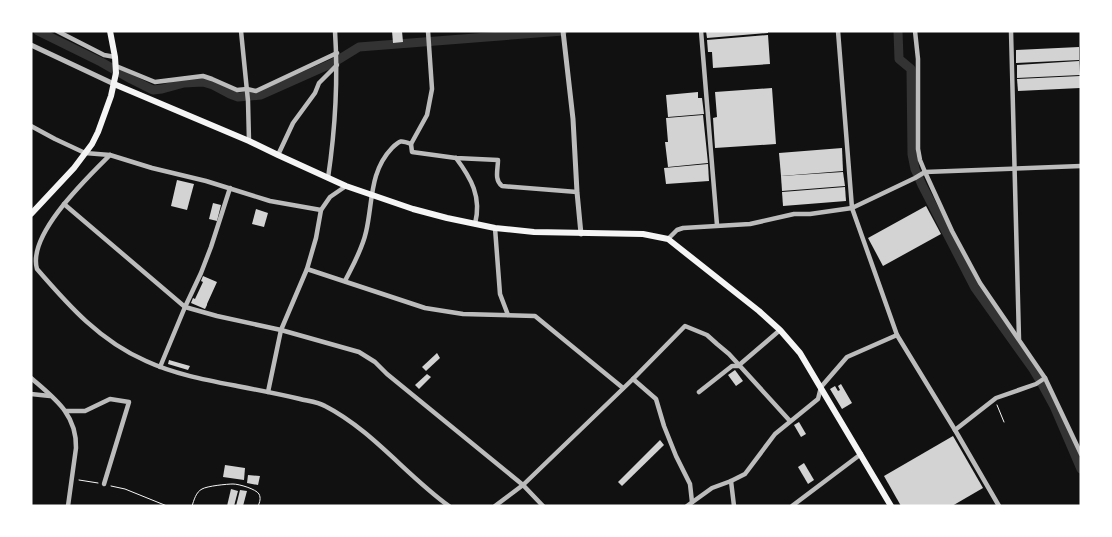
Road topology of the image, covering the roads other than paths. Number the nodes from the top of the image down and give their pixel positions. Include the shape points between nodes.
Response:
1 (57, 31) edge
2 (110, 31) edge
3 (241, 31) edge
4 (335, 31) edge
5 (428, 31) edge
6 (563, 31) edge
7 (702, 31) edge
8 (838, 31) edge
9 (915, 31) edge
10 (1011, 31) edge
11 (31, 45) edge
12 (337, 54) junction
13 (115, 57) junction
14 (337, 65) junction
15 (116, 68) junction
16 (114, 84) junction
17 (247, 91) junction
18 (31, 126) edge
19 (249, 141) junction
20 (411, 144) junction
21 (85, 153) junction
22 (110, 155) junction
23 (278, 155) junction
24 (456, 158) junction
25 (1081, 166) edge
26 (1015, 168) junction
27 (925, 172) junction
28 (328, 178) junction
29 (346, 186) junction
30 (230, 188) junction
31 (577, 192) junction
32 (371, 194) junction
33 (64, 204) junction
34 (852, 208) junction
35 (322, 210) junction
36 (31, 214) edge
37 (475, 224) junction
38 (717, 225) junction
39 (495, 228) junction
40 (581, 234) junction
41 (668, 239) junction
42 (307, 269) junction
43 (345, 282) junction
44 (185, 307) junction
45 (508, 315) junction
46 (281, 330) junction
47 (780, 330) junction
48 (897, 335) junction
49 (1019, 340) junction
50 (738, 366) junction
51 (160, 367) junction
52 (31, 378) edge
53 (1045, 378) junction
54 (633, 379) junction
55 (821, 387) junction
56 (623, 388) junction
57 (268, 392) junction
58 (699, 392) dead end
59 (31, 394) edge
60 (52, 397) junction
61 (66, 411) junction
62 (790, 421) junction
63 (955, 430) junction
64 (861, 454) junction
65 (1081, 454) edge
66 (731, 481) junction
67 (104, 484) road end
68 (523, 485) junction
69 (692, 502) junction
70 (68, 506) edge
71 (449, 506) edge
72 (495, 506) edge
73 (543, 506) edge
74 (687, 506) edge
75 (734, 506) edge
76 (792, 506) edge
77 (891, 506) edge
78 (999, 506) edge

1 - 13 street via 104,55
2 - 13 main road
3 - 17 street
4 - 12 street
5 - 20 street via 432,90 427,116
6 - 31 street
7 - 38 street
8 - 34 street
9 - 27 street via 918,149
10 - 26 street
11 - 16 street
12 - 14 street
12 - 17 street via 260,90
13 - 15 main road
14 - 23 street via 319,83 293,123
14 - 28 street
15 - 16 main road
15 - 17 street via 155,82 203,76
16 - 19 main road
16 - 21 main road via 98,132
17 - 19 street
18 - 21 street
19 - 23 main road
20 - 24 street via 412,152
20 - 32 street via 399,142 386,155
21 - 22 street
21 - 36 main road
22 - 30 street
22 - 33 street
23 - 28 main road
24 - 31 street via 498,160 497,180 502,186
24 - 37 street via 474,187 477,201
25 - 26 street
26 - 27 street
26 - 49 street
27 - 34 street
27 - 49 street via 980,283
28 - 29 main road
29 - 32 main road
29 - 35 street via 330,197
30 - 35 street via 270,201
30 - 44 street via 211,247
31 - 40 street
32 - 37 main road via 413,209
32 - 43 street via 366,232
33 - 44 street
33 - 51 street via 49,225 36,254 37,269 96,331 130,353
34 - 38 street via 794,214 750,224
34 - 48 street
35 - 42 street
37 - 39 main road
38 - 41 street via 683,228
39 - 40 main road
39 - 45 street via 500,294
40 - 41 main road via 643,234
41 - 47 main road
42 - 43 street
42 - 46 street
43 - 45 street via 425,308 464,314
44 - 46 street
44 - 51 street
45 - 56 street via 535,316
46 - 57 street
46 - 68 street via 359,352 375,362
47 - 50 street
47 - 55 main road via 800,353
48 - 55 street via 847,357
48 - 63 street
49 - 53 street
50 - 54 street via 707,335 685,326
50 - 58 street via 732,366
50 - 62 street
51 - 57 street via 200,379
52 - 60 street
53 - 63 street via 995,399
53 - 65 street
54 - 56 street
54 - 69 street via 656,399 664,426 690,484
55 - 62 street via 818,399
55 - 64 main road
56 - 68 street
57 - 71 street via 324,405 350,422
59 - 60 street
60 - 61 street
61 - 67 street via 85,411 110,399 129,402
61 - 70 street via 76,438
62 - 66 street via 768,442 745,474
63 - 78 street
64 - 76 street
64 - 77 main road
66 - 69 street via 712,488
66 - 75 street
68 - 72 street
68 - 73 street
69 - 74 street

